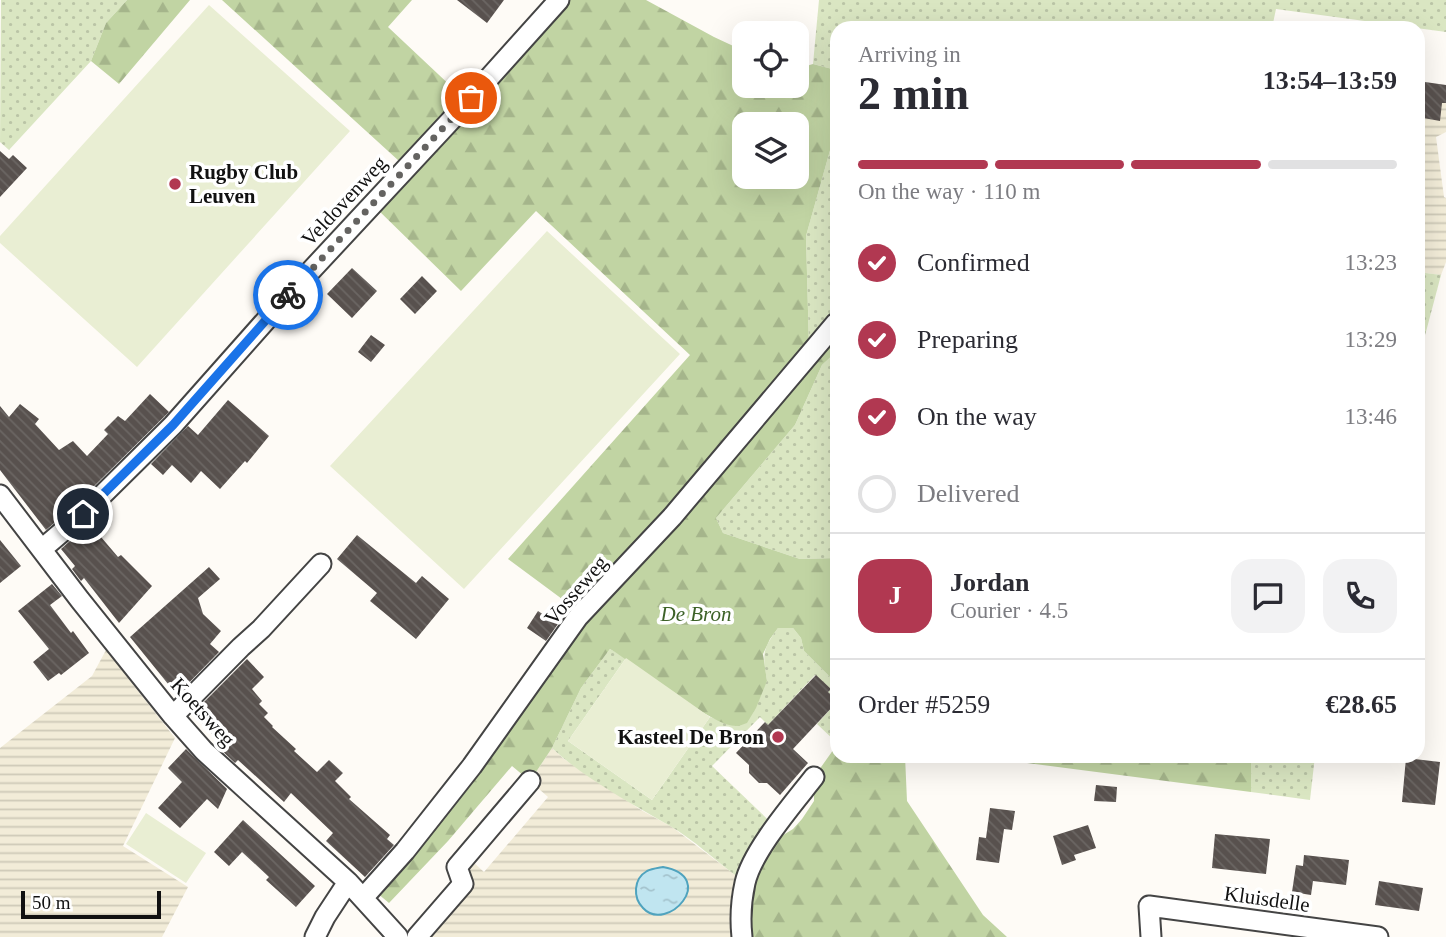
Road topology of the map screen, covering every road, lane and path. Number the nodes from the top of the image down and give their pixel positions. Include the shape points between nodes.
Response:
1 (559, 0) edge
2 (830, 330) edge
3 (0, 495) edge
4 (42, 550) junction
5 (321, 564) dead end
6 (173, 716) junction
7 (814, 777) dead end
8 (530, 781) dead end
9 (348, 882) junction
10 (363, 898) junction
11 (315, 937) edge
12 (398, 937) edge
13 (416, 937) edge
14 (742, 937) edge
15 (1151, 937) edge
16 (1378, 937) edge

1 - 4 street, Veldovenweg via 173,425
2 - 10 street, Vosseweg via 672,517 578,617 472,766
3 - 4 street, Koetsweg
4 - 6 street, Koetsweg
5 - 6 street
6 - 9 street, Koetsweg via 204,751
7 - 14 street via 760,851 746,880
8 - 13 street via 457,867 463,884
9 - 10 street, Koetsweg
9 - 11 street
10 - 12 street, Koetsweg
15 - 16 street, Kluisdelle via 1149,906

